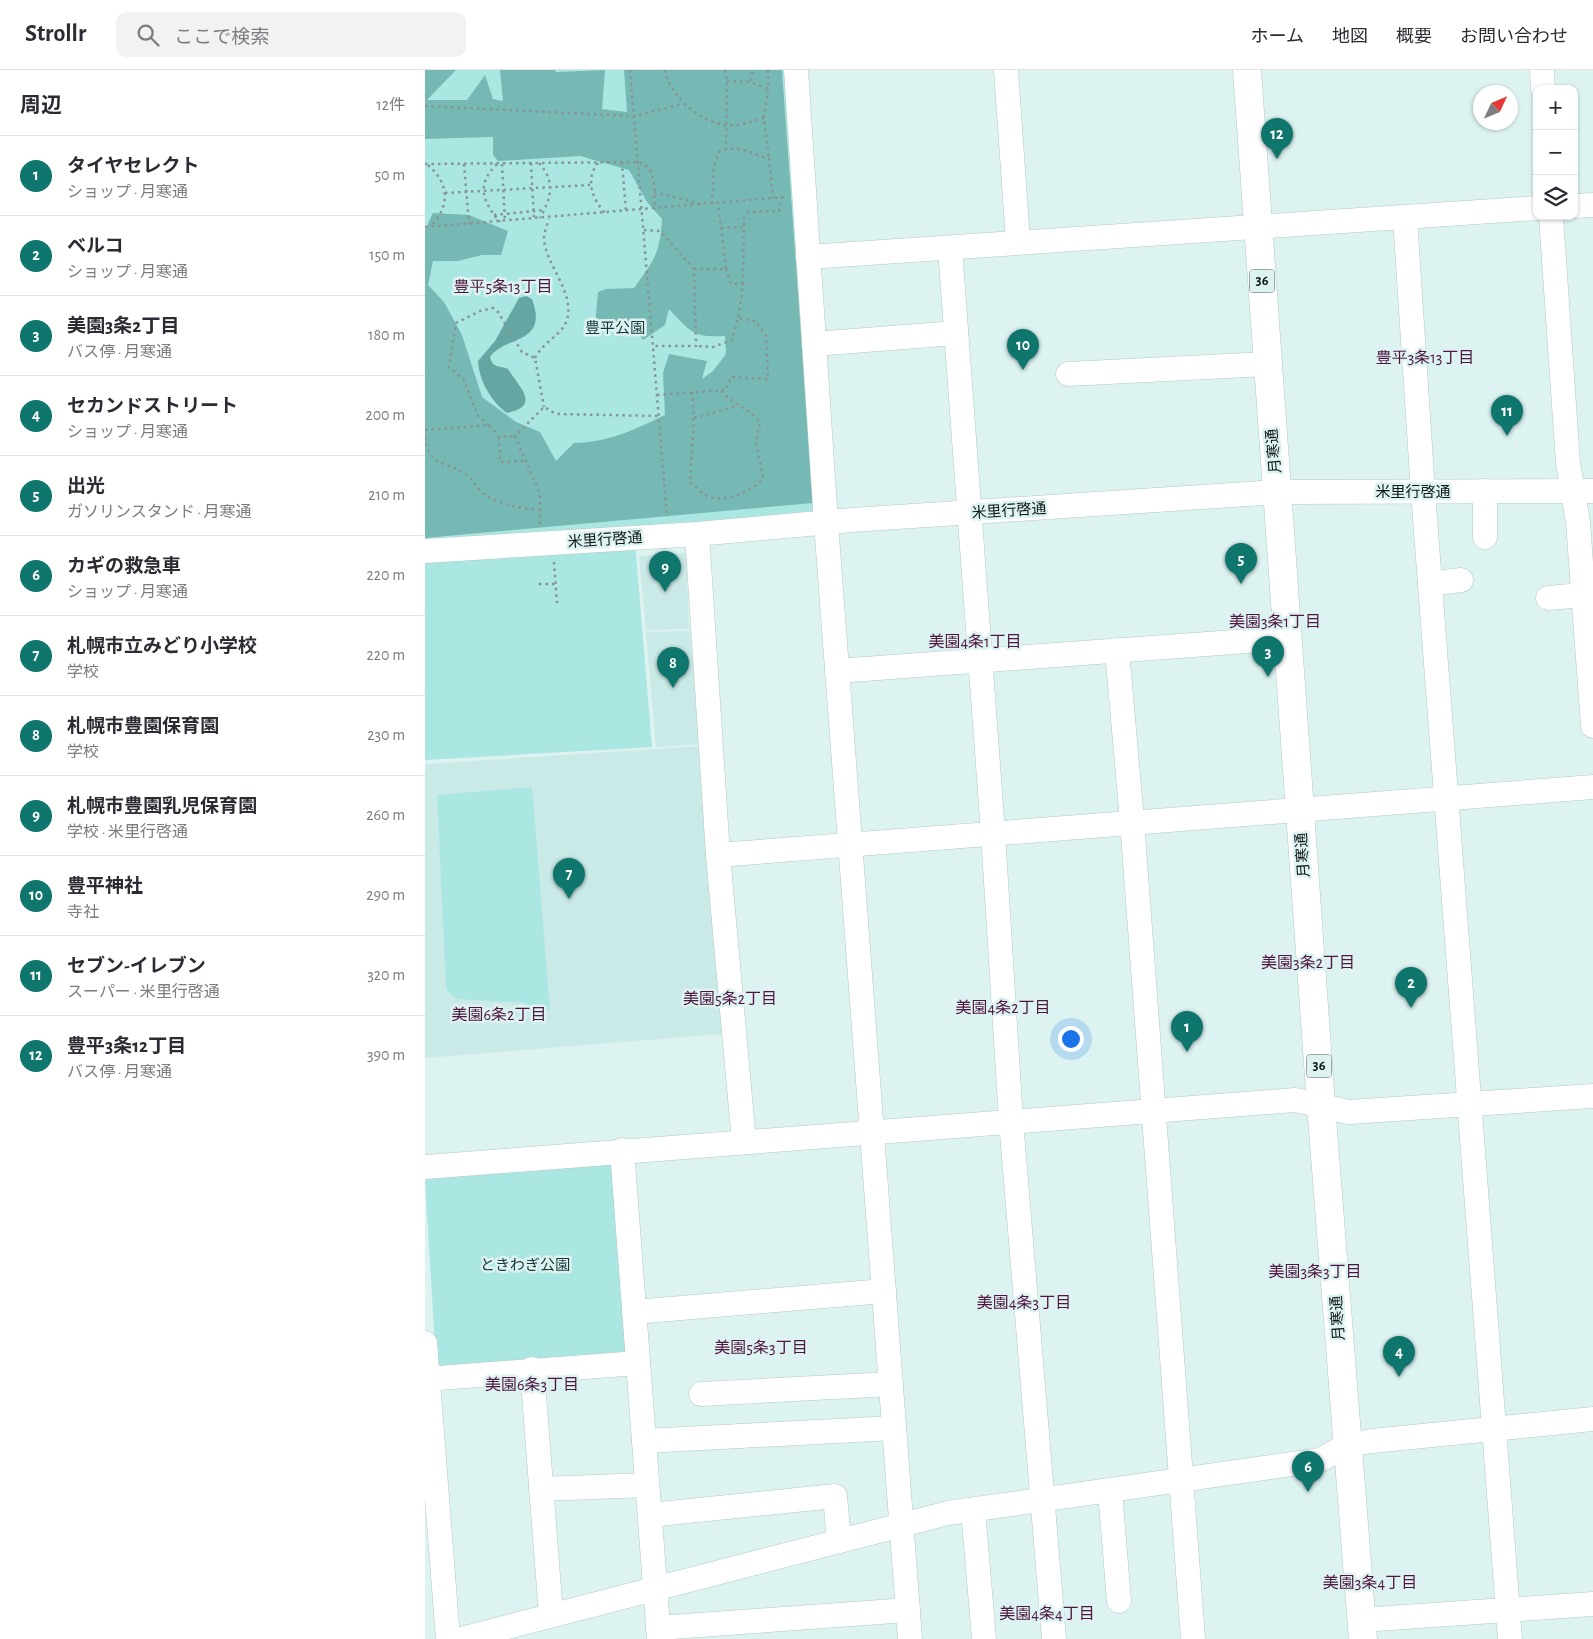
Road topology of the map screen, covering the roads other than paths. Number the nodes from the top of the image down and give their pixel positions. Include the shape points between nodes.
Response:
1 (796, 70) edge
2 (1006, 70) edge
3 (1247, 70) edge
4 (1542, 70) edge
5 (1543, 85) edge
6 (1578, 206) edge
7 (1593, 206) edge
8 (1533, 208) edge
9 (1405, 218) junction
10 (1551, 220) edge
11 (1258, 228) junction
12 (1018, 242) junction
13 (950, 248) junction
14 (808, 257) junction
15 (956, 333) junction
16 (814, 344) junction
17 (1267, 364) junction
18 (1068, 374) dead end
19 (1485, 491) junction
20 (1583, 491) edge
21 (1278, 492) junction
22 (1423, 492) junction
23 (969, 514) junction
24 (826, 522) junction
25 (697, 534) junction
26 (1485, 537) dead end
27 (425, 551) edge
28 (1461, 580) dead end
29 (1430, 584) junction
30 (1583, 595) junction
31 (1548, 598) dead end
32 (1288, 638) junction
33 (1117, 650) junction
34 (979, 659) junction
35 (837, 671) junction
36 (1593, 726) edge
37 (1593, 787) edge
38 (1446, 798) junction
39 (1300, 810) junction
40 (1132, 821) junction
41 (993, 833) junction
42 (850, 844) junction
43 (718, 855) junction
44 (1593, 1096) edge
45 (1469, 1104) junction
46 (1321, 1105) junction
47 (1153, 1111) junction
48 (1011, 1121) junction
49 (871, 1132) junction
50 (744, 1142) junction
51 (622, 1150) junction
52 (425, 1167) edge
53 (884, 1291) junction
54 (634, 1312) junction
55 (425, 1343) edge
56 (638, 1362) junction
57 (532, 1370) junction
58 (426, 1379) edge
59 (891, 1384) junction
60 (701, 1394) dead end
61 (1593, 1419) edge
62 (894, 1428) junction
63 (1493, 1429) junction
64 (644, 1441) junction
65 (1347, 1446) junction
66 (1179, 1481) junction
67 (647, 1485) junction
68 (541, 1489) junction
69 (1110, 1491) junction
70 (1043, 1500) junction
71 (973, 1510) junction
72 (649, 1515) junction
73 (901, 1524) junction
74 (839, 1540) junction
75 (655, 1588) junction
76 (1119, 1601) dead end
77 (1593, 1604) edge
78 (908, 1610) junction
79 (1507, 1610) junction
80 (551, 1615) junction
81 (1362, 1630) edge
82 (522, 1631) edge
83 (659, 1634) edge
84 (448, 1639) edge
85 (461, 1639) edge
86 (910, 1639) edge
87 (984, 1639) edge
88 (1053, 1639) edge
89 (1193, 1639) edge
90 (1510, 1639) edge

1 - 14 street via 793,196
2 - 12 street
3 - 11 highway, 月寒通 / 36
4 - 5 street
6 - 7 street
8 - 9 street
9 - 11 street
9 - 22 street
10 - 20 street
11 - 12 street
11 - 17 highway, 月寒通 / 36
12 - 13 street
13 - 14 street
13 - 15 street
14 - 16 street
15 - 16 street
15 - 23 street
16 - 24 street
17 - 18 street
17 - 21 highway, 月寒通 / 36
19 - 20 street, 米里行啓通
19 - 22 street, 米里行啓通
19 - 26 street
20 - 30 street via 1578,522
21 - 22 street, 米里行啓通
21 - 23 street, 米里行啓通
21 - 32 highway, 月寒通 / 36
22 - 29 street
23 - 24 street, 米里行啓通
23 - 34 street
24 - 25 street, 米里行啓通
24 - 35 street
25 - 27 street, 米里行啓通 via 547,537
25 - 43 street
28 - 29 street
29 - 38 street
30 - 31 street
30 - 36 street
32 - 33 street
32 - 39 highway, 月寒通 / 36
33 - 34 street
33 - 40 street
34 - 35 street
34 - 41 street
35 - 42 street
37 - 38 street
38 - 39 street
38 - 45 street
39 - 40 street
39 - 46 highway, 月寒通 / 36
40 - 41 street
40 - 47 street
41 - 42 street
41 - 48 street
42 - 43 street
42 - 49 street
43 - 50 street
44 - 45 street
45 - 46 street via 1349,1112
45 - 63 street
46 - 47 street via 1295,1100
46 - 65 highway, 月寒通 / 36
47 - 48 street
47 - 66 street
48 - 49 street
48 - 70 street
49 - 50 street
49 - 53 street
50 - 51 street
51 - 52 street
51 - 54 street
53 - 54 street
53 - 59 street
54 - 56 street
55 - 58 street
56 - 57 street
56 - 64 street
57 - 58 street
57 - 68 street
58 - 84 street
59 - 60 street
59 - 62 street
61 - 63 street
62 - 64 street
62 - 73 street
63 - 65 street
63 - 79 street
64 - 67 street
65 - 66 street via 1321,1460
65 - 81 highway, 月寒通 / 36
66 - 69 street
66 - 89 street
67 - 68 street
67 - 72 street
68 - 80 street
69 - 70 street
69 - 76 street
70 - 71 street
70 - 88 street
71 - 73 street
71 - 87 street
72 - 74 street via 835,1496
72 - 75 street
73 - 74 street
73 - 78 street
74 - 75 street
75 - 80 street
75 - 83 street
77 - 79 street
78 - 83 street
78 - 86 street
79 - 81 street
79 - 90 street
80 - 82 street
82 - 85 street

